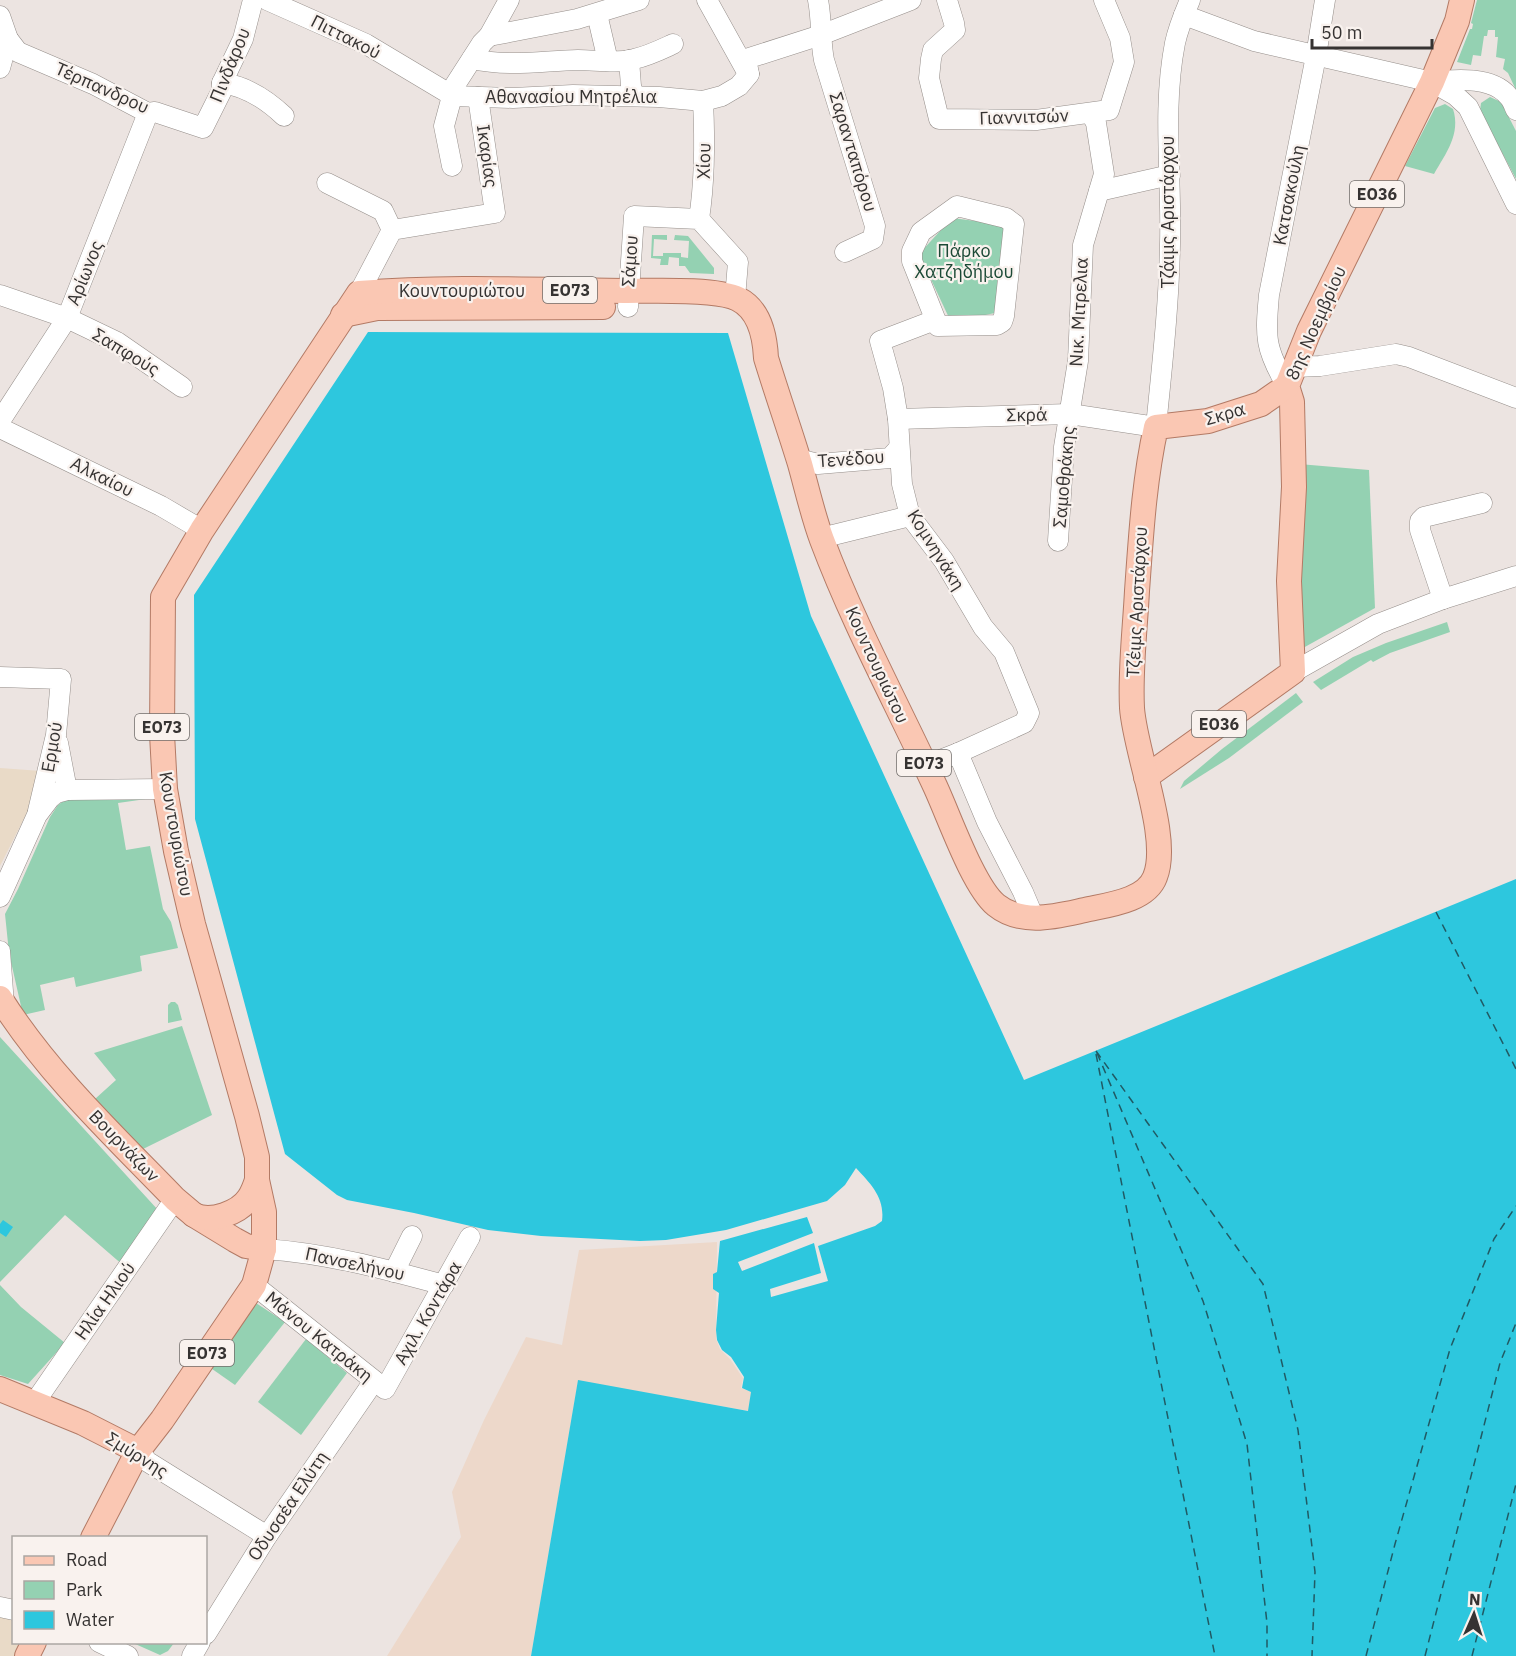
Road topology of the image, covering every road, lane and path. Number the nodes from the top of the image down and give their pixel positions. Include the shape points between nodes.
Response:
1 (2, 0) edge
2 (253, 0) edge
3 (267, 0) edge
4 (509, 0) edge
5 (639, 0) edge
6 (706, 0) edge
7 (818, 0) edge
8 (911, 0) edge
9 (947, 0) edge
10 (1104, 0) edge
11 (1325, 0) edge
12 (1462, 0) edge
13 (1187, 7) edge
14 (604, 8) edge
15 (0, 9) edge
16 (0, 16) edge
17 (821, 35) junction
18 (489, 36) junction
19 (8, 39) junction
20 (673, 44) dead end
21 (1316, 56) junction
22 (472, 58) junction
23 (629, 60) junction
24 (392, 61) joint
25 (608, 61) junction
26 (0, 68) edge
27 (749, 74) junction
28 (1432, 82) junction
29 (222, 83) junction
30 (453, 96) junction
31 (634, 96) junction
32 (478, 98) junction
33 (703, 102) junction
34 (1516, 110) edge
35 (1100, 112) junction
36 (148, 113) junction
37 (284, 116) dead end
38 (203, 128) joint
39 (452, 166) dead end
40 (1170, 175) junction
41 (327, 183) dead end
42 (1099, 191) junction
43 (1516, 204) edge
44 (699, 219) junction
45 (392, 230) junction
46 (845, 252) dead end
47 (359, 293) junction
48 (0, 295) edge
49 (735, 298) junction
50 (628, 299) junction
51 (343, 315) junction
52 (67, 318) junction
53 (935, 320) junction
54 (766, 358) junction
55 (1291, 376) junction
56 (182, 387) dead end
57 (7, 397) edge
58 (1516, 398) edge
59 (1070, 414) junction
60 (897, 419) junction
61 (0, 421) edge
62 (1156, 427) junction
63 (0, 428) edge
64 (899, 448) junction
65 (798, 459) junction
66 (1482, 503) dead end
67 (910, 516) junction
68 (202, 530) junction
69 (821, 538) junction
70 (1058, 541) dead end
71 (1516, 576) edge
72 (1443, 599) junction
73 (1293, 672) junction
74 (0, 677) edge
75 (56, 735) junction
76 (957, 753) junction
77 (925, 766) junction
78 (1146, 777) junction
79 (165, 789) junction
80 (68, 790) junction
81 (37, 815) junction
82 (0, 897) edge
83 (1034, 918) junction
84 (0, 951) edge
85 (3, 1007) edge
86 (257, 1180) junction
87 (175, 1199) junction
88 (194, 1215) junction
89 (412, 1236) dead end
90 (470, 1238) dead end
91 (264, 1249) junction
92 (394, 1272) junction
93 (254, 1285) junction
94 (444, 1286) junction
95 (380, 1385) junction
96 (0, 1389) edge
97 (35, 1402) junction
98 (138, 1451) junction
99 (94, 1536) edge
100 (267, 1536) junction
101 (207, 1632) edge
102 (103, 1644) edge
103 (128, 1656) edge

1 - 15 street
2 - 29 street, Πινδάρου via 243,39
3 - 24 street, Πιττακού via 366,44
4 - 18 street
5 - 14 street
6 - 27 street
7 - 17 street
8 - 17 street
9 - 35 street, Γιαννιτσών via 955,30 932,53 929,78 939,119 1036,120
10 - 35 street via 1120,38 1124,62
11 - 21 street, Κατσακούλη
12 - 28 main road, 8ης Νοεμβρίου / ΕΟ36
13 - 21 street via 1254,41
13 - 40 street, Τζάιμς Αριστάρχου via 1172,59
14 - 18 street
14 - 25 street
16 - 19 street
17 - 27 street, Αθανασίου Μητρέλια via 746,59
17 - 46 street, Σαρανταπόρου via 824,60 875,226 873,239
18 - 22 street
19 - 26 street
19 - 36 street, Τέρπανδρου via 18,52
20 - 23 street
21 - 28 street
21 - 55 street, Κατσακούλη via 1267,317 1267,340 1273,362
22 - 25 street via 494,64
22 - 30 street via 455,85
23 - 25 street
23 - 31 street
24 - 30 street, Αθανασίου Μητρέλια
27 - 33 street, Αθανασίου Μητρέλια via 739,87
28 - 34 street via 1451,79 1493,85 1510,97
28 - 43 street via 1468,108
28 - 55 main road, 8ης Νοεμβρίου / ΕΟ36 via 1309,331
29 - 37 street via 246,89
29 - 38 street, Πινδάρου
30 - 32 street, Αθανασίου Μητρέλια
30 - 39 street via 444,126
31 - 32 street, Αθανασίου Μητρέλια
31 - 33 street, Αθανασίου Μητρέλια
32 - 45 street, Ικαρίας via 495,213
33 - 44 street, Χίου via 704,190
35 - 42 street, Νικ. Μιτρελια via 1096,123 1104,174
36 - 38 street, Τέρπανδρου
36 - 52 street, Αρίωνος
40 - 42 street
40 - 62 street, Τζάιμς Αριστάρχου via 1167,312
41 - 45 street via 383,211
42 - 59 street, Νικ. Μιτρελια via 1083,251 1078,361
44 - 49 street via 738,262
44 - 50 street, Σάμου via 634,216
45 - 47 street
47 - 50 main road, Κουντουριώτου / ΕΟ73 via 479,290
47 - 51 main road, Κουντουριώτου / ΕΟ73
48 - 52 street, Σαπφούς
49 - 50 main road, Κουντουριώτου / ΕΟ73 via 714,293
49 - 54 main road, Κουντουριώτου / ΕΟ73 via 752,312 762,328
50 - 51 main road, Κουντουριώτου / ΕΟ73 via 377,308
50 - 54 main road, Κουντουριώτου / ΕΟ73 via 730,311 746,324 756,348
51 - 68 main road, Κουντουριώτου / ΕΟ73
52 - 56 street, Σαπφούς via 117,342
52 - 57 street, Αρίωνος
53 - 53 street via 942,327 1002,322 1014,233 1010,219 957,206 921,232 912,248 912,261
53 - 60 street, Κομνηνάκη via 880,341
54 - 65 main road, Κουντουριώτου / ΕΟ73
55 - 58 street via 1320,366 1391,353
55 - 62 main road, Σκρα via 1261,404 1208,421
55 - 73 main road, 8ης Νοεμβρίου via 1294,487 1289,581
57 - 61 street, Αρίωνος
59 - 60 street, Σκρά
59 - 62 street, Σκρά
59 - 70 street, Σαμοθράκης
60 - 64 street, Κομνηνάκη
62 - 78 main road, Τζέιμς Αριστάρχου via 1144,494 1132,663 1132,709
63 - 68 street, Αλκαίου
64 - 65 street, Τενέδου via 890,458 818,464
64 - 67 street, Κομνηνάκη
65 - 69 main road, Κουντουριώτου / ΕΟ73
66 - 72 street via 1420,521
67 - 69 street
67 - 76 street, Κομνηνάκη via 944,561 983,627 1004,652 1029,713 1026,722
68 - 79 main road, Κουντουριώτου / ΕΟ73 via 162,602
69 - 77 main road, Κουντουριώτου / ΕΟ73
71 - 72 street
72 - 73 street via 1378,624
73 - 78 main road, ΕΟ36
74 - 75 street, Ερμού via 61,679
75 - 80 street
75 - 81 street, Ερμού
76 - 77 street
76 - 83 street
77 - 83 main road, Κουντουριώτου / ΕΟ73 via 987,896 1008,912
78 - 83 main road, Κουντουριώτου / ΕΟ73 via 1159,856 1151,885 1117,902
79 - 80 street
79 - 86 main road, Κουντουριώτου / ΕΟ73 via 193,924 257,1157
80 - 81 street via 56,793
81 - 82 street
84 - 85 street
85 - 87 main road, Βουρνάζων via 65,1084
86 - 88 main road via 240,1206 214,1219
86 - 91 main road, ΕΟ73 via 264,1212
87 - 88 main road, Βουρνάζων
87 - 97 street, Ηλία Ηλιού
88 - 91 main road, Βουρνάζων via 246,1246
89 - 92 street
90 - 94 street, Αχιλ. Κοντάρα
91 - 92 street, Πανσελήνου via 350,1260
91 - 93 main road, ΕΟ73
92 - 94 street, Πανσελήνου
93 - 95 street, Μάνου Κατράκη
93 - 98 main road, ΕΟ73
94 - 95 street, Αχιλ. Κοντάρα
95 - 100 street, Οδυσσέα Ελύτη
96 - 97 main road, Σμύρνης
97 - 98 main road, Σμύρνης
98 - 99 main road, ΕΟ73
98 - 100 street, Σμύρνης via 148,1462
100 - 101 street, Οδυσσέα Ελύτη
102 - 103 street

